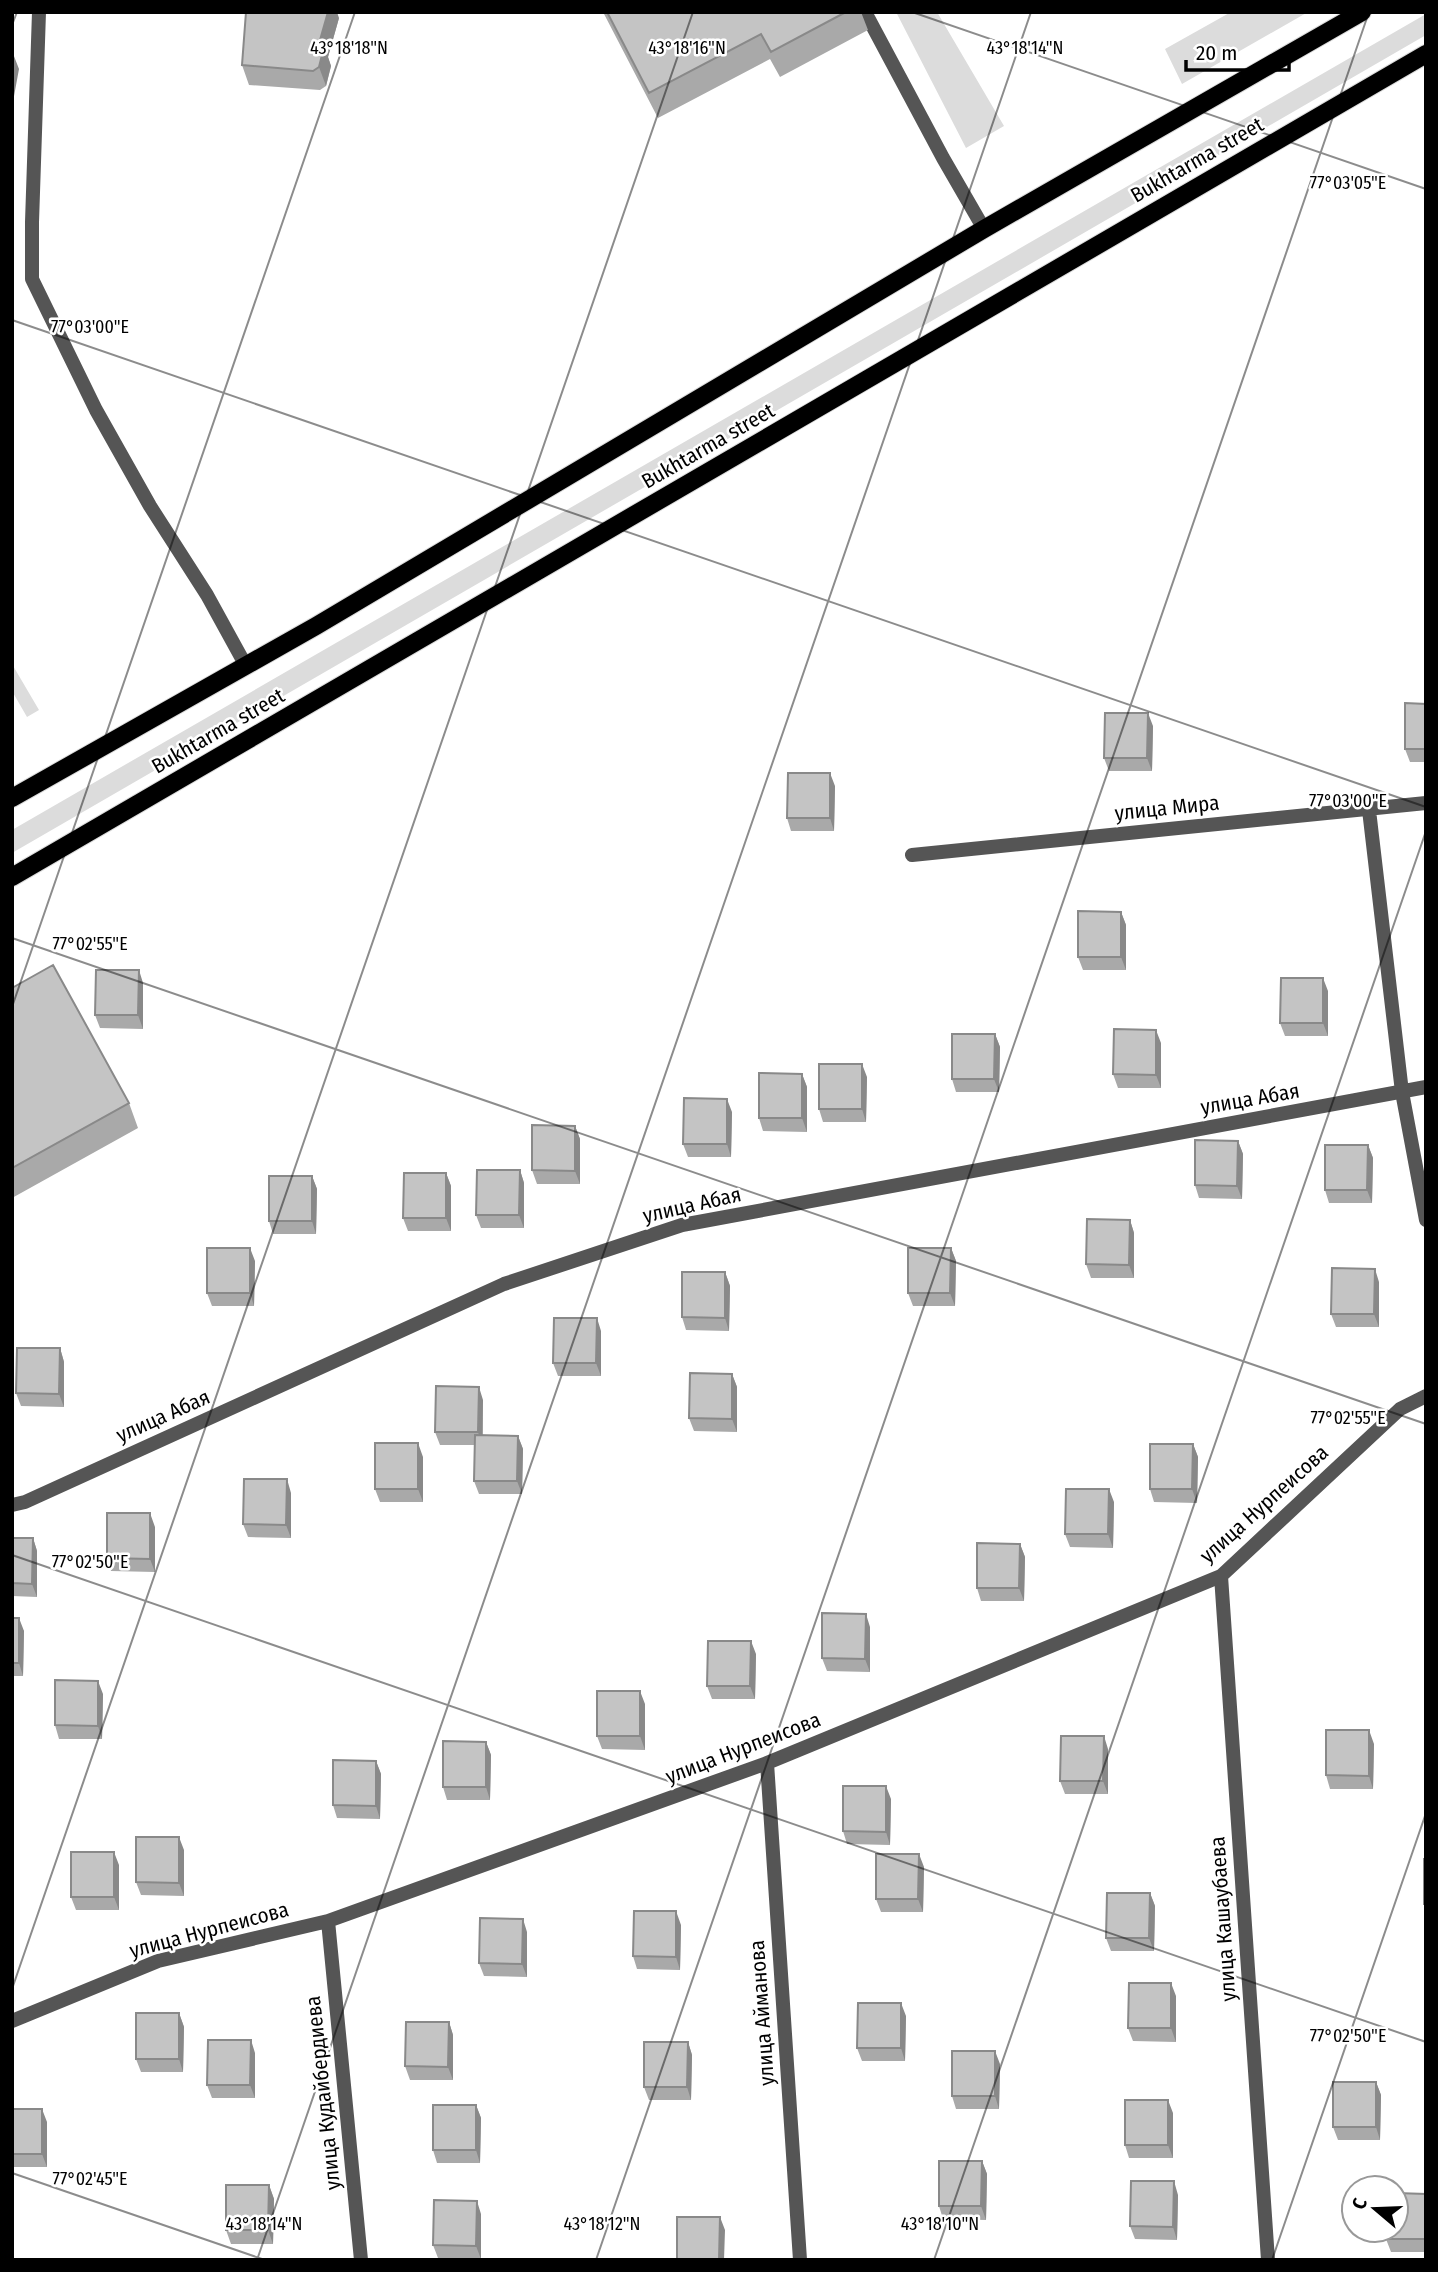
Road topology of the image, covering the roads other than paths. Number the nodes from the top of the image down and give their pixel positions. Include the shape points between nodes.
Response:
1 (39, 12) edge
2 (865, 12) edge
3 (1362, 12) edge
4 (1426, 54) edge
5 (984, 229) junction
6 (246, 666) junction
7 (12, 798) edge
8 (1426, 803) edge
9 (1369, 810) junction
10 (912, 855) dead end
11 (12, 877) edge
12 (1426, 1087) edge
13 (1402, 1092) junction
14 (1426, 1220) edge
15 (1426, 1396) edge
16 (12, 1506) edge
17 (1221, 1576) junction
18 (767, 1763) junction
19 (328, 1921) junction
20 (12, 2021) edge
21 (361, 2260) edge
22 (800, 2260) edge
23 (1268, 2260) edge

1 - 6 street via 32,279 96,410
2 - 5 street
3 - 5 main road, Bukhtarma street
4 - 11 main road, Bukhtarma street
5 - 6 main road, Bukhtarma street
6 - 7 main road, Bukhtarma street
8 - 9 street, улица Мира
9 - 10 street, улица Мира
9 - 13 street
12 - 13 street, улица Абая
13 - 14 street
13 - 16 street, улица Абая via 682,1225 504,1284
15 - 17 street, улица Нурпеисова via 1400,1409
17 - 18 street, улица Нурпеисова
17 - 23 street, улица Кашаубаева
18 - 19 street, улица Нурпеисова
18 - 22 street, улица Айманова
19 - 20 street, улица Нурпеисова via 158,1961
19 - 21 street, улица Кудайбердиева

